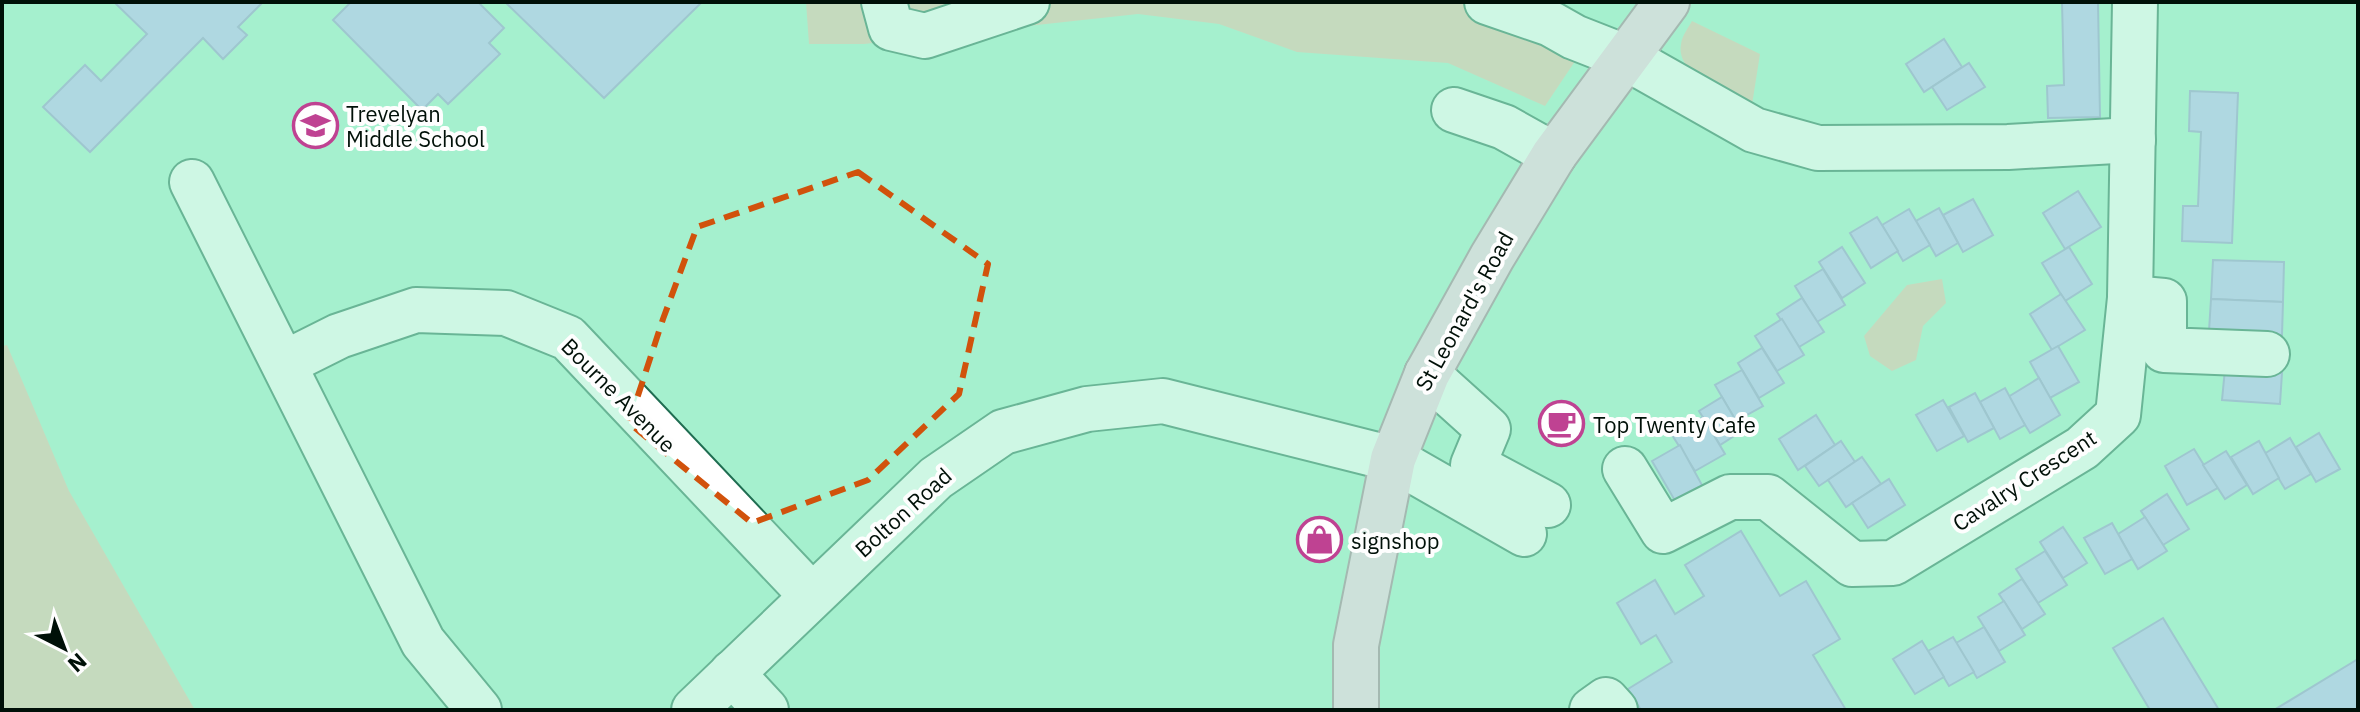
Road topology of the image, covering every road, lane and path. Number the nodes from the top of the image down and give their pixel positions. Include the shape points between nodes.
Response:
1 (884, 2) edge
2 (1027, 2) edge
3 (1487, 2) edge
4 (1667, 2) edge
5 (2135, 2) edge
6 (1562, 19) edge
7 (1625, 57) junction
8 (1454, 110) dead end
9 (2133, 140) junction
10 (1554, 155) junction
11 (192, 182) dead end
12 (2130, 298) junction
13 (2267, 354) dead end
14 (285, 363) junction
15 (1427, 374) junction
16 (1393, 459) junction
17 (1625, 469) dead end
18 (812, 596) junction
19 (732, 673) junction
20 (479, 710) edge
21 (694, 710) edge
22 (766, 710) edge
23 (1356, 710) edge
24 (1592, 710) edge
25 (1615, 710) edge

1 - 2 street via 891,28 925,36
3 - 6 street via 1551,24
4 - 7 main road, St Leonard's Road
5 - 9 street, Cavalry Crescent
6 - 7 street
7 - 9 street via 1754,130 1818,148
7 - 10 main road, St Leonard's Road
8 - 10 street via 1504,127
9 - 12 street, Cavalry Crescent
10 - 15 main road, St Leonard's Road
11 - 14 street
12 - 13 street via 2164,301 2164,350
12 - 17 street, Cavalry Crescent via 2118,415 2082,448 1893,563 1852,564 1768,497 1730,497 1663,531
14 - 18 street, Bourne Avenue via 339,336 416,310 506,313 568,338
14 - 20 street via 423,642
15 - 16 main road, St Leonard's Road
15 - 16 street, Bolton Road via 1488,429 1473,465 1536,519
16 - 18 street, Bolton Road via 1163,401 1087,409 1003,432 936,478
16 - 23 main road, St Leonard's Road via 1356,645
18 - 19 street, Bolton Road
19 - 21 street, Bolton Road
19 - 22 street
24 - 25 street via 1606,700

